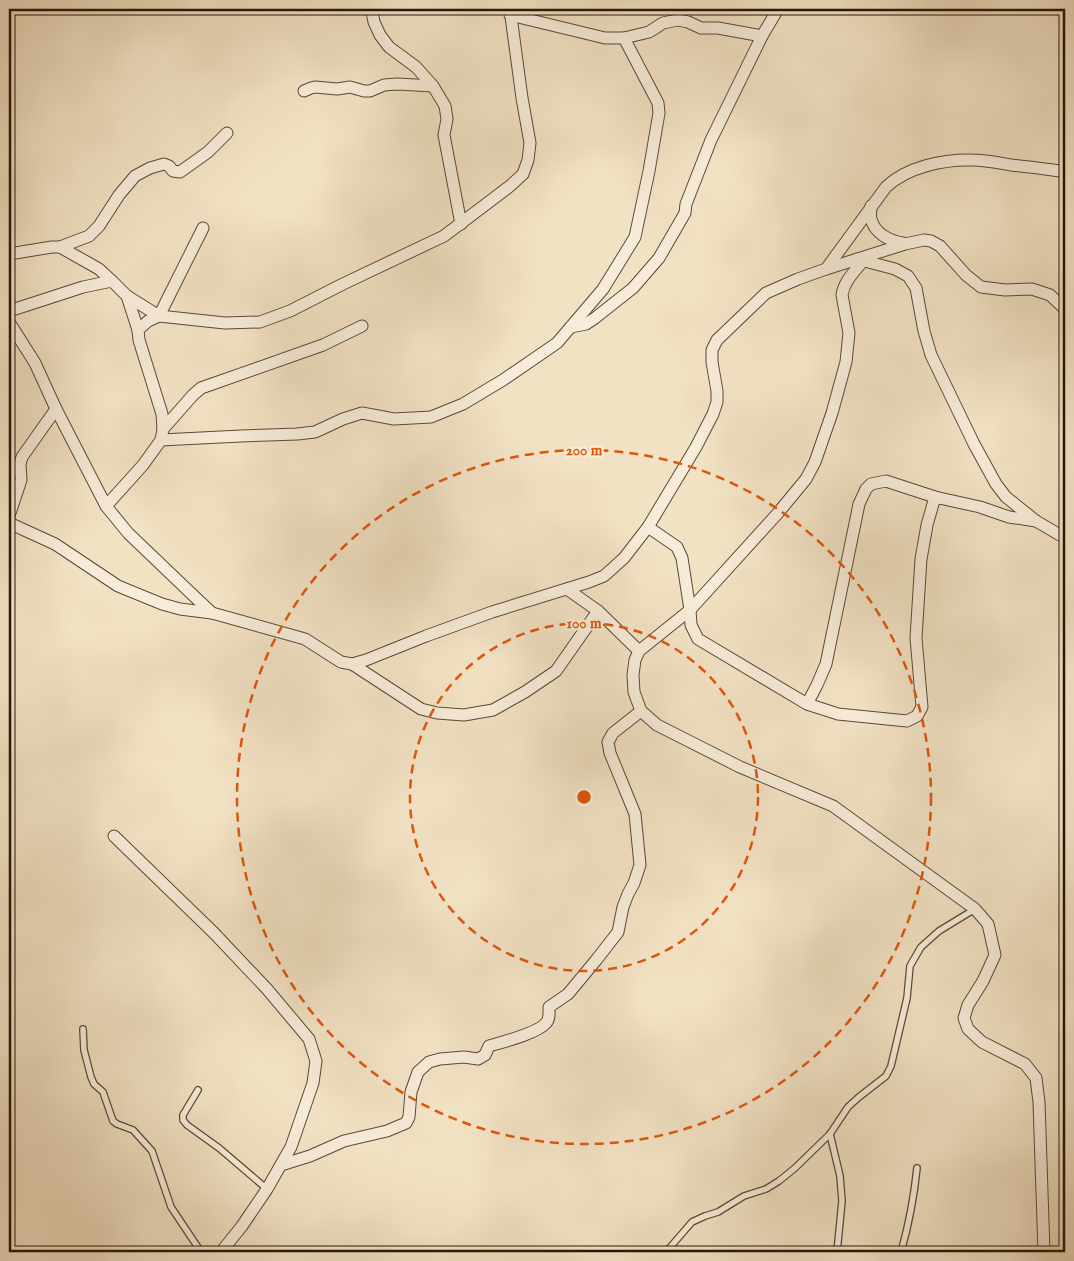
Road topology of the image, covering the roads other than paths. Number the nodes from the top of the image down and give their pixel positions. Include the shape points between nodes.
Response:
1 (368, 9) edge
2 (778, 9) edge
3 (510, 12) edge
4 (762, 36) junction
5 (624, 38) junction
6 (433, 86) junction
7 (304, 91) dead end
8 (226, 133) dead end
9 (1065, 172) edge
10 (871, 206) junction
11 (461, 224) junction
12 (203, 228) dead end
13 (906, 244) junction
14 (60, 247) junction
15 (9, 254) edge
16 (860, 260) junction
17 (826, 269) junction
18 (112, 282) junction
19 (127, 296) junction
20 (1065, 309) edge
21 (9, 311) edge
22 (159, 316) junction
23 (9, 322) edge
24 (362, 326) dead end
25 (571, 327) junction
26 (138, 330) junction
27 (56, 409) junction
28 (162, 434) junction
29 (935, 497) junction
30 (106, 506) junction
31 (9, 516) edge
32 (1036, 521) junction
33 (9, 523) edge
34 (648, 527) junction
35 (1065, 538) edge
36 (567, 589) junction
37 (690, 610) junction
38 (598, 612) junction
39 (212, 613) junction
40 (639, 651) junction
41 (352, 664) junction
42 (808, 704) junction
43 (641, 711) junction
44 (114, 836) dead end
45 (975, 909) junction
46 (83, 1029) dead end
47 (198, 1090) dead end
48 (830, 1134) junction
49 (281, 1165) junction
50 (917, 1168) dead end
51 (267, 1189) junction
52 (201, 1252) edge
53 (221, 1252) edge
54 (666, 1252) edge
55 (837, 1252) edge
56 (901, 1252) edge
57 (1044, 1252) edge

1 - 6 street via 389,48 416,67
2 - 4 street
3 - 5 street via 605,38
3 - 11 street via 530,143 528,160 523,174
4 - 5 street via 701,28 678,20
4 - 25 street via 711,140 685,213 658,258 633,288 586,324
5 - 25 street via 658,103 650,172 635,238 603,289
6 - 7 street via 396,84 370,91 350,87 315,87
6 - 11 street via 446,106 444,135
8 - 14 street via 208,152 180,172 164,164 135,176 118,194 99,226 89,236
9 - 10 street via 972,160 949,161 922,166 893,180
10 - 13 street via 875,228 893,242
10 - 17 street
11 - 22 street via 444,236 290,311 260,322 225,323
12 - 22 street
13 - 16 street
13 - 20 street via 932,241 981,286 1005,290 1032,288 1050,295
14 - 15 street
14 - 18 street via 98,269
16 - 17 street
16 - 32 street via 894,268 908,276 916,288 931,354 974,444 1006,497
16 - 37 street via 842,295 849,333 846,362 832,413 806,479
17 - 34 street via 766,293 717,340 712,350 717,391 713,414
18 - 19 street
18 - 21 street via 83,287
19 - 22 street
19 - 26 street
22 - 26 street
23 - 27 street via 35,362
24 - 28 street via 322,345 201,388
25 - 28 street via 558,343 503,380 463,404 431,417 394,419 362,413 315,432 297,434
26 - 28 street via 162,414
27 - 30 street
27 - 31 street via 22,457 22,480
28 - 30 street via 143,465
29 - 32 street
29 - 42 street via 886,481 871,484 866,490 859,504 826,664
29 - 42 street via 921,559 916,638 922,707 917,716 907,720 838,714
30 - 39 street via 128,533
32 - 35 street
33 - 39 street via 56,544 118,586 180,609
34 - 36 street via 624,558 604,576
34 - 37 street via 677,547 682,558
36 - 38 street
36 - 41 street via 492,612
37 - 40 street
37 - 42 street via 691,625 698,639
38 - 40 street
38 - 41 street via 556,671 493,710 464,715 420,709
39 - 41 street via 305,639 341,662
40 - 43 street via 633,675 634,692
43 - 45 street via 657,726 732,763 833,806
43 - 49 street via 613,733 608,742 635,814 640,865 623,907 618,932 597,960 568,994 549,1007 546,1024 489,1046 478,1059 429,1062 418,1072 410,1118 406,1122
44 - 49 street via 214,933 309,1039 316,1060 314,1083 291,1147
45 - 48 lane via 939,931 921,947 910,966 907,998 886,1076 848,1107
45 - 57 street via 988,924 995,955 964,1018 968,1029 982,1042 1025,1064 1036,1078
46 - 52 lane via 91,1077 103,1092 113,1121 133,1130 152,1151 170,1207
47 - 51 lane via 183,1120
48 - 54 lane via 795,1168 766,1189 744,1196 718,1212 692,1222
48 - 55 lane via 842,1201
49 - 51 street
50 - 56 lane
51 - 53 street

